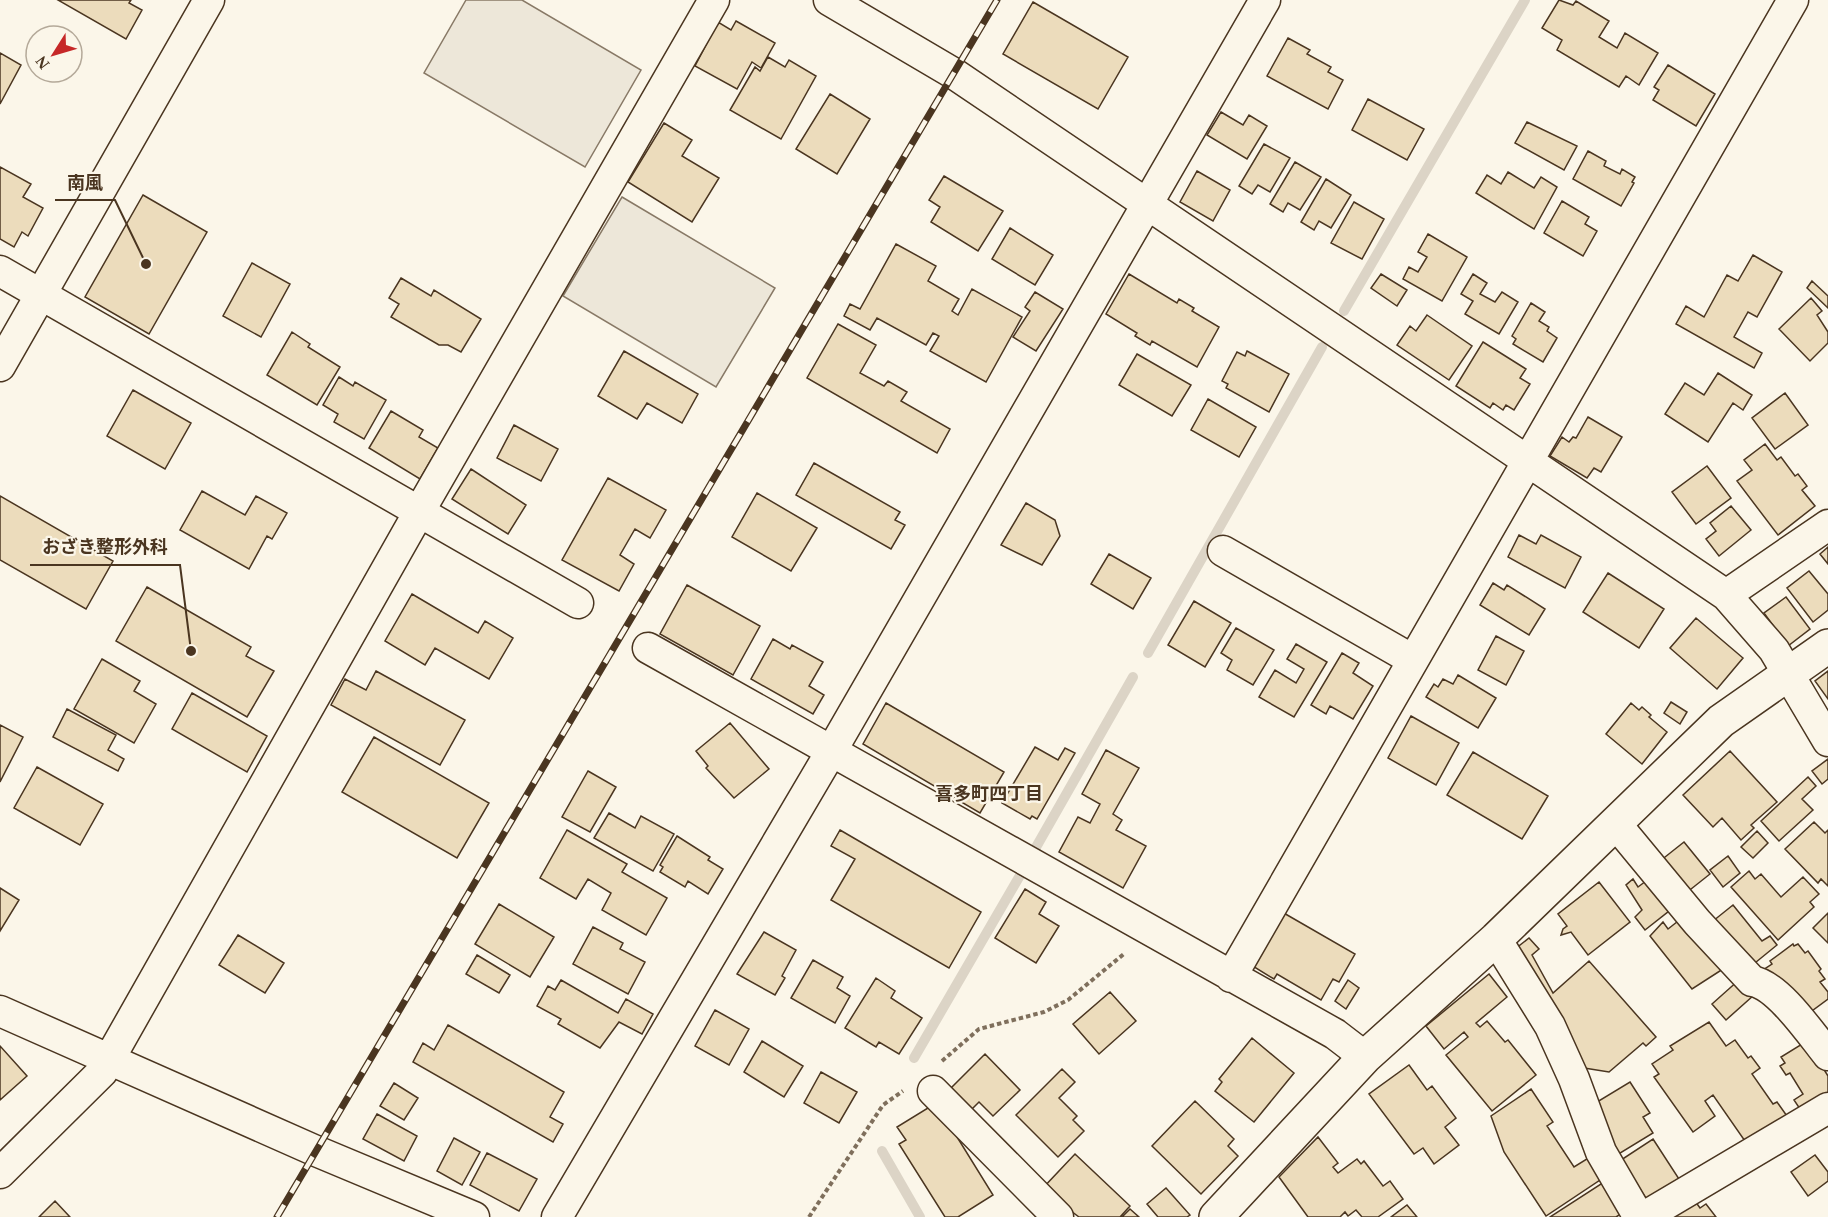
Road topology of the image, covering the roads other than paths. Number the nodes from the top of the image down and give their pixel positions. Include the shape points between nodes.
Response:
1 (209, 0) edge
2 (714, 0) edge
3 (829, 0) edge
4 (1265, 0) edge
5 (1794, 0) edge
6 (1147, 204) junction
7 (0, 271) edge
8 (41, 294) junction
9 (0, 366) edge
10 (1527, 461) junction
11 (419, 512) junction
12 (1828, 525) edge
13 (1223, 551) dead end
14 (1726, 595) junction
15 (578, 603) dead end
16 (1828, 646) edge
17 (648, 648) dead end
18 (1413, 660) junction
19 (1790, 672) junction
20 (1828, 741) edge
21 (832, 750) junction
22 (1616, 824) junction
23 (1496, 939) junction
24 (1232, 977) junction
25 (0, 1011) edge
26 (1828, 1055) edge
27 (1365, 1057) junction
28 (109, 1059) junction
29 (928, 1080) road end
30 (1828, 1108) edge
31 (0, 1173) edge
32 (474, 1217) edge
33 (557, 1217) edge
34 (1058, 1217) edge
35 (1216, 1217) edge
36 (1644, 1217) edge

1 - 8 street
2 - 11 street
3 - 6 street via 953,73
4 - 6 street
5 - 10 street
6 - 10 street
6 - 21 street
7 - 8 street
8 - 9 street
8 - 11 street
10 - 14 street
10 - 18 street
11 - 15 street
11 - 28 street
12 - 14 street
13 - 18 street
14 - 19 street
16 - 19 street
17 - 21 street
18 - 24 street
19 - 20 street
19 - 22 street via 1721,721
21 - 24 street
21 - 33 street
22 - 23 street
22 - 26 street via 1705,930 1752,981 1763,983 1786,1005
23 - 27 street
23 - 36 street via 1550,1026 1601,1152 1637,1214
24 - 27 street via 1335,1034
25 - 28 street
27 - 35 street
28 - 31 street via 102,1071
28 - 32 street
29 - 34 street
30 - 36 street

